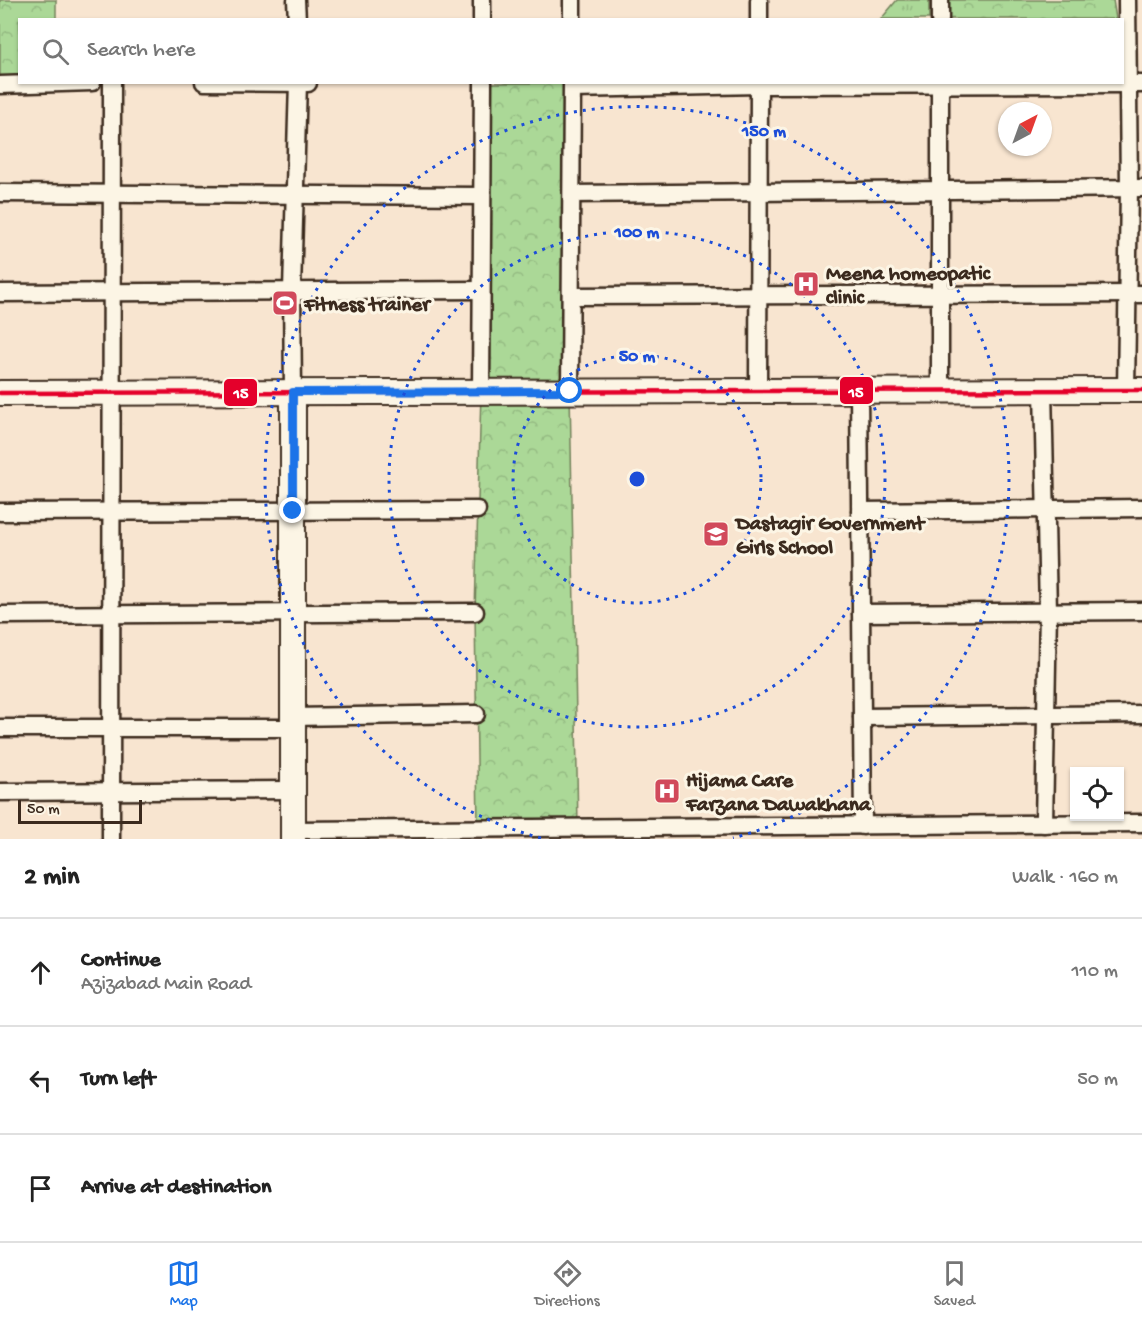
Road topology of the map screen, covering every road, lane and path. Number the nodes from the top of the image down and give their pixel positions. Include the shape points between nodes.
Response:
1 (296, 0) edge
2 (482, 0) edge
3 (572, 0) edge
4 (759, 0) edge
5 (940, 0) edge
6 (1127, 0) edge
7 (297, 18) edge
8 (482, 18) edge
9 (572, 18) edge
10 (759, 18) edge
11 (940, 18) edge
12 (31, 84) edge
13 (112, 84) edge
14 (298, 84) edge
15 (483, 84) edge
16 (759, 84) edge
17 (940, 84) edge
18 (1134, 84) edge
19 (0, 85) edge
20 (572, 86) edge
21 (1136, 187) edge
22 (940, 192) junction
23 (0, 193) edge
24 (758, 193) junction
25 (112, 194) junction
26 (572, 194) junction
27 (296, 195) junction
28 (482, 196) junction
29 (292, 290) junction
30 (482, 291) junction
31 (0, 292) edge
32 (112, 292) junction
33 (1134, 294) edge
34 (940, 295) junction
35 (571, 296) junction
36 (758, 296) junction
37 (1043, 390) junction
38 (1134, 390) edge
39 (570, 391) junction
40 (758, 391) junction
41 (859, 391) junction
42 (940, 391) junction
43 (112, 392) junction
44 (293, 392) junction
45 (482, 392) junction
46 (0, 393) edge
47 (1046, 508) junction
48 (1142, 508) edge
49 (477, 510) dead end
50 (293, 511) junction
51 (860, 511) junction
52 (0, 512) edge
53 (112, 512) junction
54 (1048, 610) junction
55 (1142, 611) edge
56 (475, 612) dead end
57 (861, 613) junction
58 (292, 614) junction
59 (0, 615) edge
60 (111, 615) junction
61 (476, 714) dead end
62 (1047, 714) junction
63 (1142, 714) edge
64 (862, 717) junction
65 (292, 723) junction
66 (0, 728) edge
67 (111, 728) junction
68 (293, 790) junction
69 (111, 791) junction
70 (0, 792) edge
71 (1142, 823) edge
72 (896, 824) junction
73 (1044, 824) junction
74 (1008, 825) junction
75 (863, 826) junction
76 (805, 832) edge
77 (544, 833) edge
78 (293, 834) edge
79 (111, 839) edge
80 (910, 839) edge
81 (1019, 839) edge

1 - 7 street
2 - 8 street
3 - 9 street
4 - 10 street
5 - 11 street
6 - 18 street
12 - 19 street
13 - 25 street
14 - 27 street
15 - 28 street
16 - 20 street
16 - 24 street
17 - 22 street
18 - 21 street
20 - 26 street
21 - 22 street
21 - 33 street
22 - 24 street
22 - 34 street
23 - 25 street
24 - 26 street
24 - 36 street
25 - 27 street
25 - 32 street
26 - 35 street
27 - 28 street
27 - 29 street
28 - 30 street
29 - 30 street
29 - 32 street
29 - 44 street
30 - 45 street
31 - 32 street
32 - 43 street
33 - 34 street
33 - 38 street
34 - 36 street
34 - 42 street
35 - 36 street
35 - 39 street
36 - 40 street
37 - 38 street
37 - 42 street
37 - 47 street
39 - 40 street
39 - 45 street
40 - 41 street
41 - 42 street
41 - 51 street
43 - 44 street
43 - 46 street
43 - 53 street
44 - 45 street
44 - 50 street
47 - 48 street
47 - 51 street
47 - 54 street
49 - 50 street
50 - 53 street
50 - 58 street
51 - 57 street
52 - 53 street
53 - 60 street
54 - 55 street
54 - 57 street
54 - 62 street
56 - 58 street
57 - 64 street
58 - 60 street
58 - 65 street
59 - 60 street
60 - 67 street
61 - 65 street
62 - 63 street
62 - 64 street
62 - 73 street
64 - 75 street
65 - 67 street
65 - 68 street
66 - 67 street
67 - 69 street
68 - 69 street
68 - 78 street
69 - 70 street
69 - 79 street
71 - 73 street
72 - 74 street
72 - 75 street
72 - 80 street
73 - 74 street
74 - 81 street
75 - 76 street
76 - 77 street
77 - 78 street

